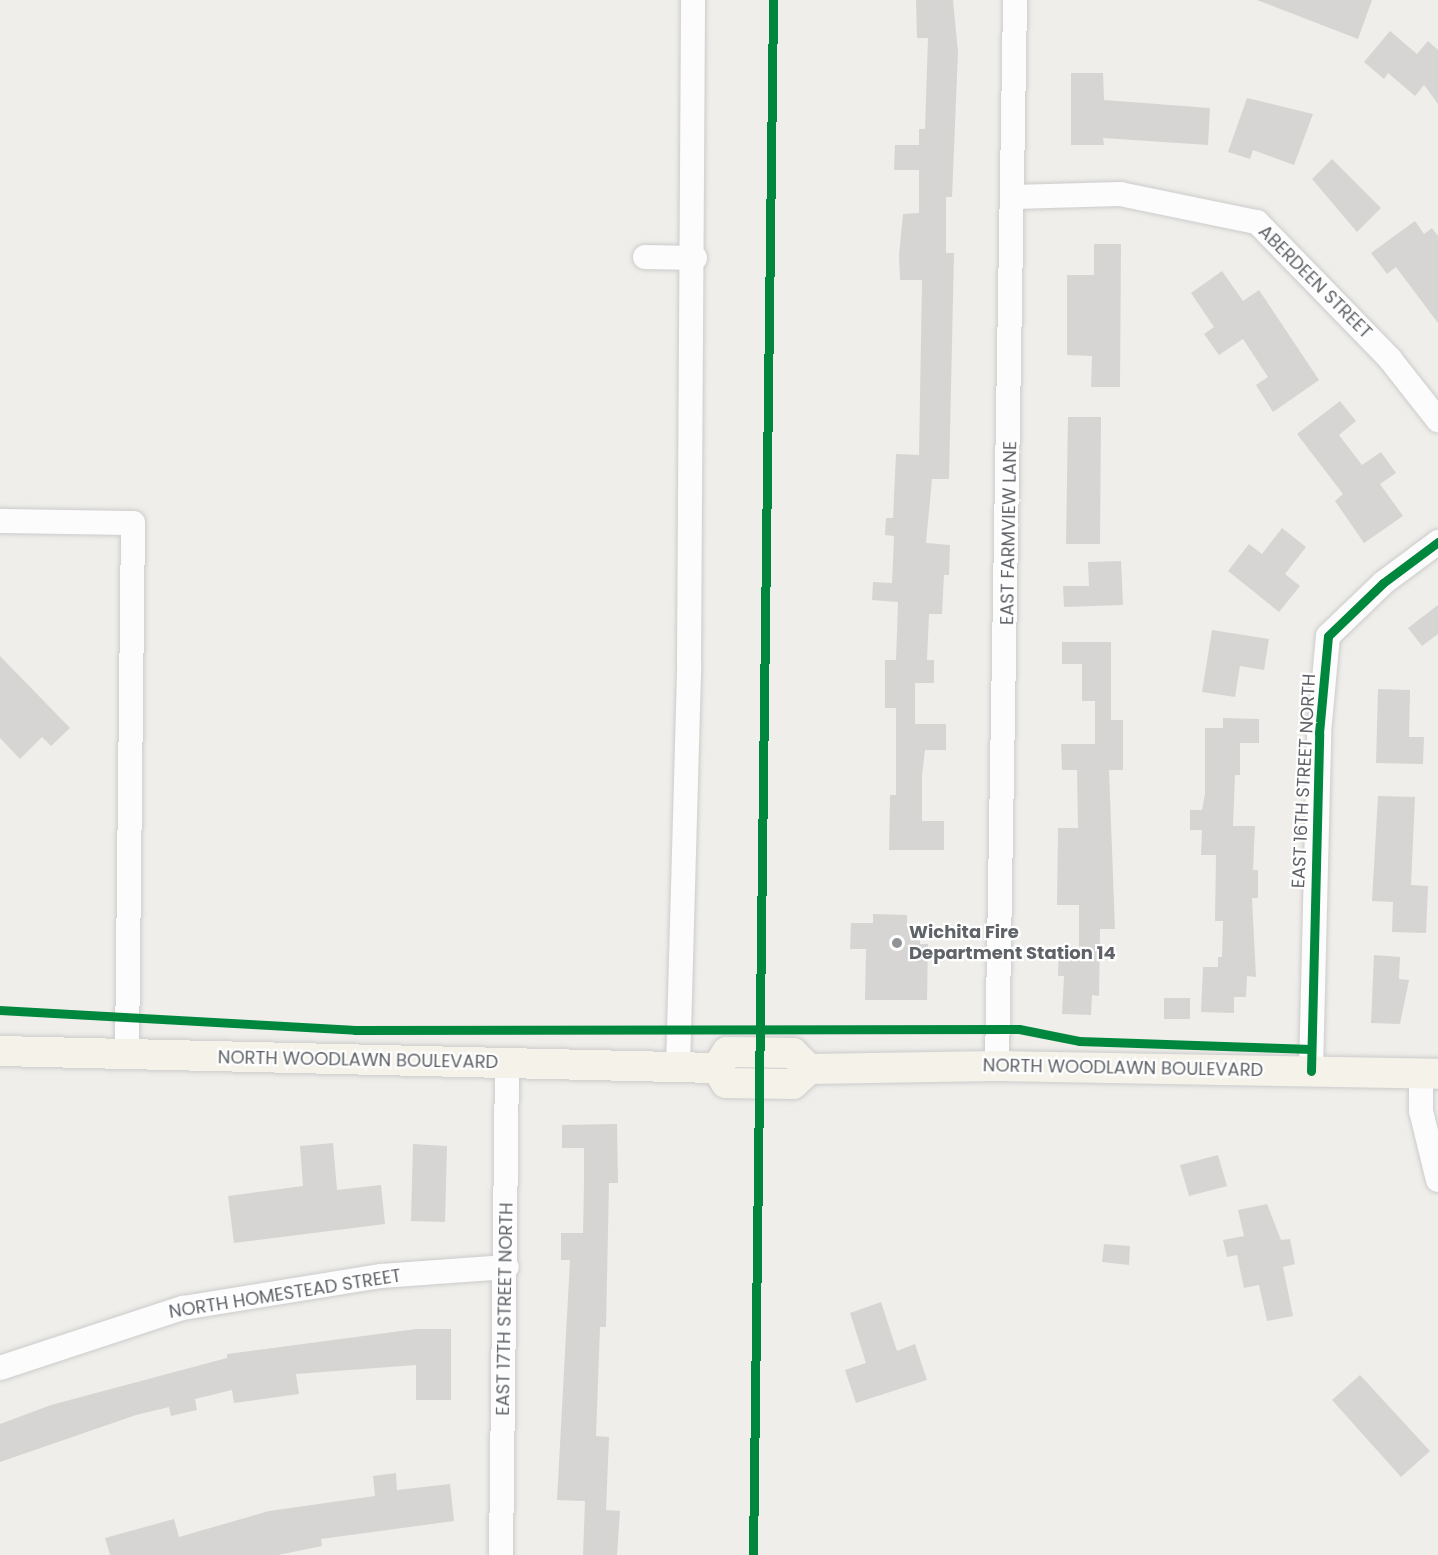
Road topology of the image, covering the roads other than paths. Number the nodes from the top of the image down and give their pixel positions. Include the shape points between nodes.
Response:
1 (693, 0) edge
2 (1015, 0) edge
3 (1013, 197) junction
4 (645, 256) dead end
5 (695, 258) junction
6 (1438, 420) edge
7 (0, 521) edge
8 (1438, 542) edge
9 (0, 1051) edge
10 (127, 1054) junction
11 (507, 1063) junction
12 (997, 1066) junction
13 (678, 1067) junction
14 (1311, 1071) junction
15 (1429, 1073) edge
16 (1438, 1180) edge
17 (507, 1267) junction
18 (0, 1368) edge
19 (501, 1555) edge

1 - 5 street
2 - 3 street, EAST FARMVIEW LANE
3 - 6 street, ABERDEEN STREET via 1120,194 1257,222 1390,359
3 - 12 street, EAST FARMVIEW LANE
4 - 5 street
5 - 13 street
7 - 10 street via 132,523
8 - 14 street, EAST 16TH STREET NORTH via 1383,583 1328,636 1319,733
9 - 10 main road, NORTH WOODLAWN BOULEVARD
10 - 11 main road, NORTH WOODLAWN BOULEVARD
11 - 13 main road, NORTH WOODLAWN BOULEVARD
11 - 17 street, EAST 17TH STREET NORTH
12 - 13 main road, NORTH WOODLAWN BOULEVARD via 809,1069 793,1084 726,1083 717,1068
12 - 14 main road, NORTH WOODLAWN BOULEVARD
14 - 15 main road, NORTH WOODLAWN BOULEVARD
15 - 16 street via 1421,1111
17 - 18 street, NORTH HOMESTEAD STREET via 381,1276 183,1308
17 - 19 street, EAST 17TH STREET NORTH

